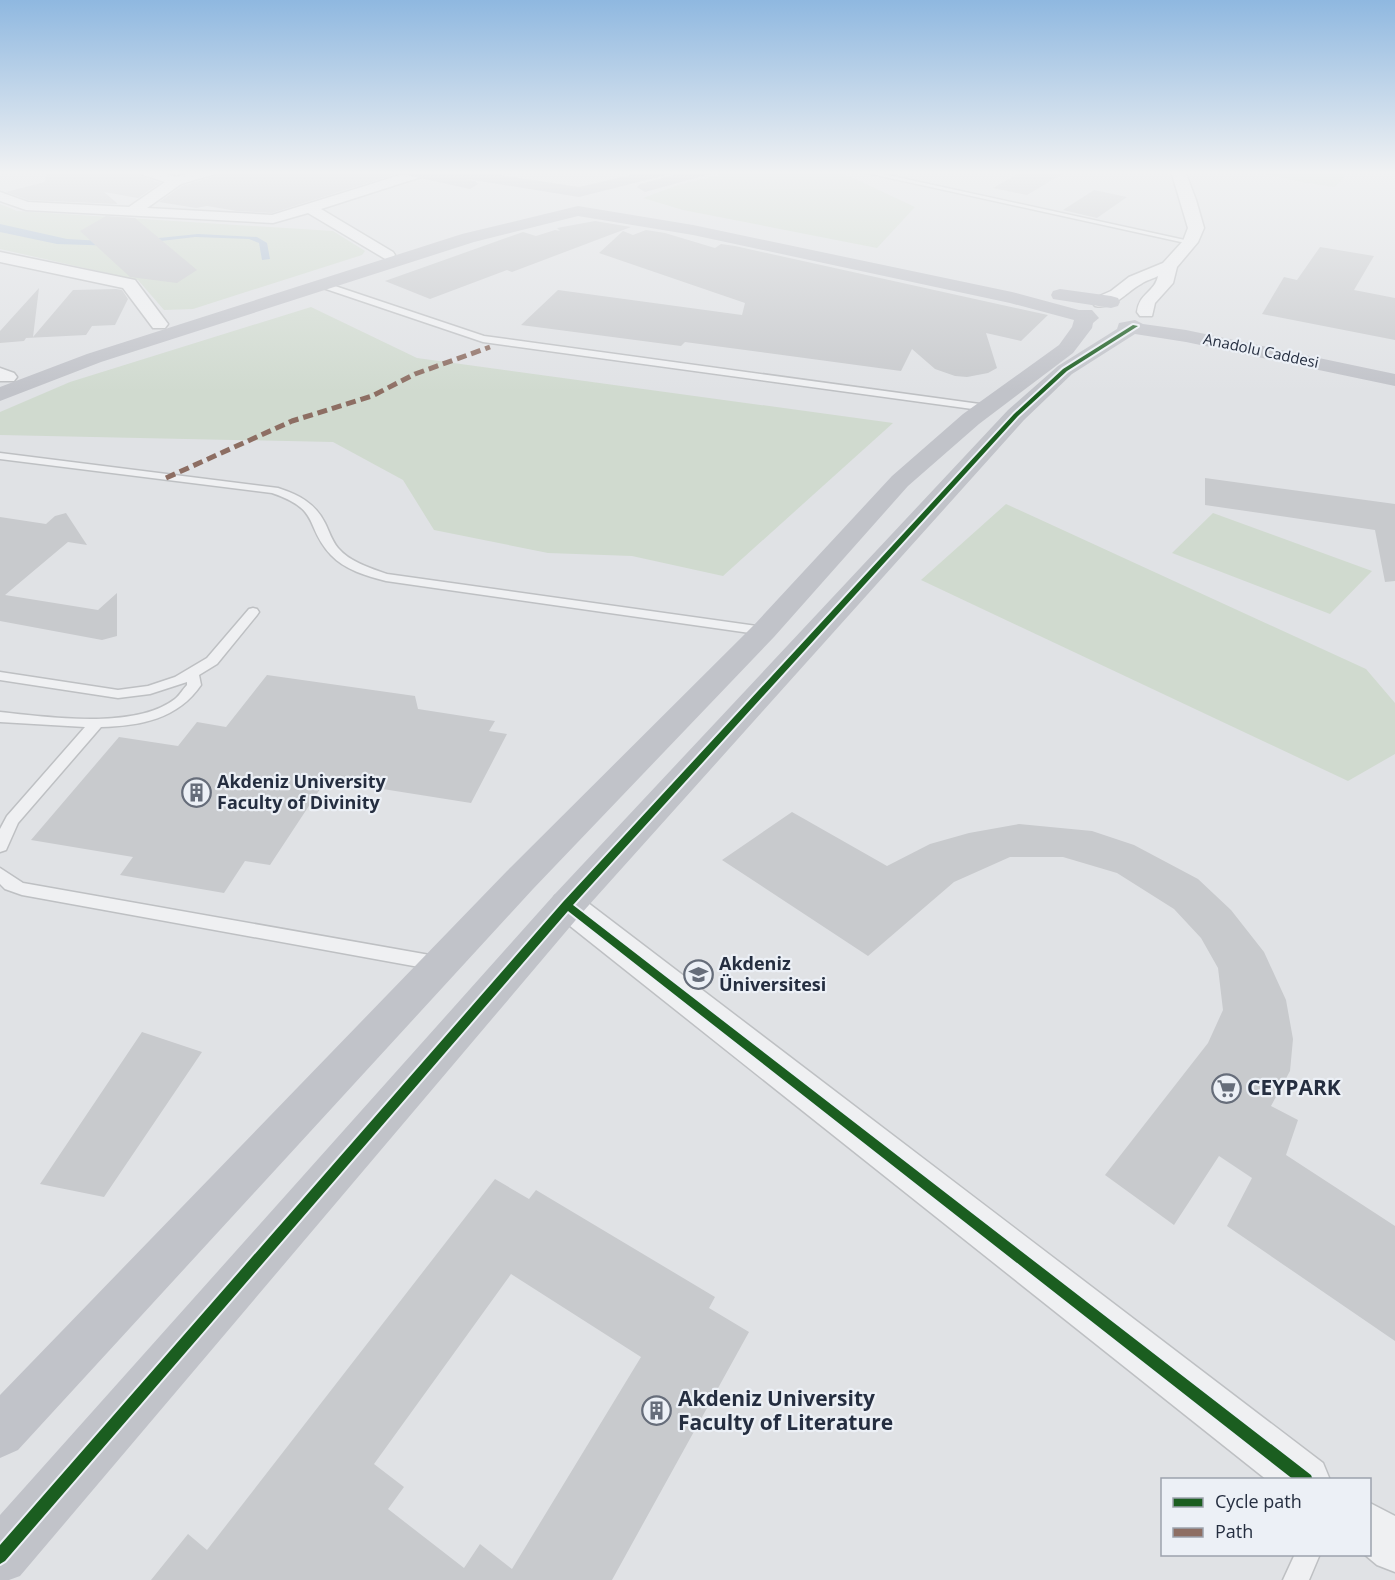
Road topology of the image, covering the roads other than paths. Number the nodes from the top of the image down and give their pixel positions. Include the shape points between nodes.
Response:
1 (370, 245) edge
2 (417, 245) edge
3 (447, 245) edge
4 (764, 245) edge
5 (808, 245) edge
6 (1188, 245) edge
7 (387, 255) junction
8 (0, 257) edge
9 (1169, 266) junction
10 (323, 285) junction
11 (1117, 314) junction
12 (159, 324) junction
13 (1395, 369) edge
14 (1395, 380) edge
15 (2, 382) edge
16 (987, 408) junction
17 (0, 456) edge
18 (253, 612) dead end
19 (764, 631) junction
20 (192, 674) junction
21 (0, 676) edge
22 (0, 717) edge
23 (96, 724) junction
24 (6, 818) edge
25 (0, 846) edge
26 (0, 874) edge
27 (567, 905) junction
28 (441, 964) junction
29 (0, 1432) edge
30 (1305, 1478) edge
31 (1371, 1529) edge
32 (1395, 1547) edge
33 (0, 1556) edge
34 (1307, 1556) edge
35 (1296, 1580) edge

1 - 7 street
2 - 7 street
3 - 10 street
4 - 11 street, Anadolu Caddesi via 1012,297
5 - 11 street, Anadolu Caddesi
6 - 9 street
7 - 12 street
8 - 12 street via 129,284
9 - 11 street via 1165,283 1147,302
9 - 11 street via 1135,280 1117,295
10 - 15 street via 94,358
10 - 16 lane via 483,339
11 - 13 street, Anadolu Caddesi
11 - 14 street, Anadolu Caddesi
11 - 16 street via 1082,328 1066,349
11 - 27 street via 1016,415
12 - 15 street
16 - 19 street via 900,481
17 - 19 lane via 274,490 310,508 328,542 344,560 386,577
18 - 20 lane via 212,661
19 - 28 street
20 - 21 lane via 158,688 118,694
20 - 23 lane via 195,679 191,692 178,703 138,718
22 - 23 lane
23 - 24 lane
24 - 25 lane
26 - 28 lane via 22,889
27 - 30 street
27 - 33 street
28 - 29 street
31 - 32 street
34 - 35 lane

